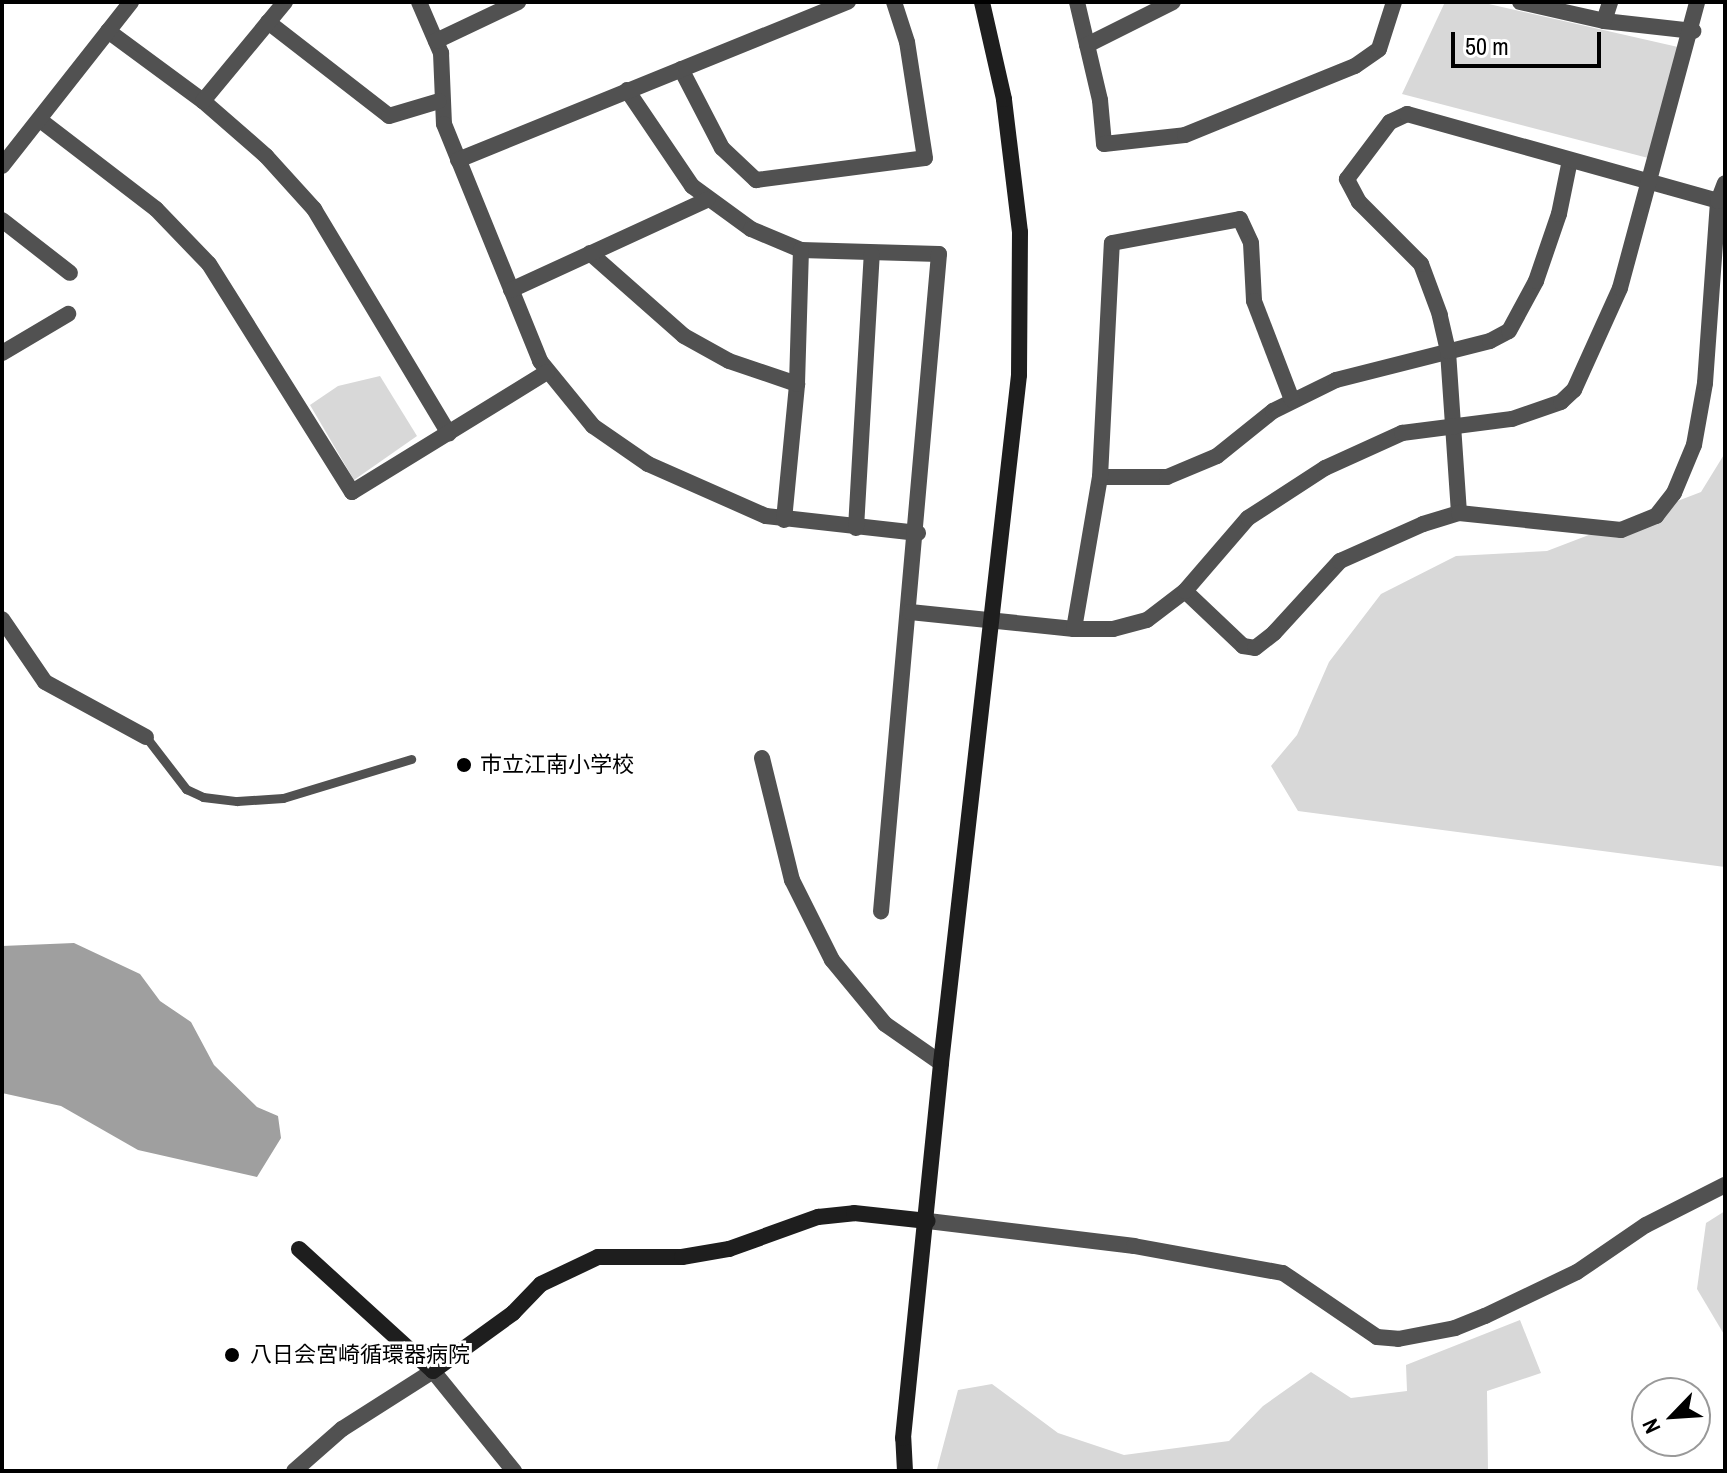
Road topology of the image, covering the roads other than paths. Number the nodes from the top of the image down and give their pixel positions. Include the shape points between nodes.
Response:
1 (131, 2) edge
2 (285, 2) edge
3 (419, 2) edge
4 (518, 2) edge
5 (848, 2) edge
6 (894, 2) edge
7 (982, 2) edge
8 (1077, 2) edge
9 (1173, 2) edge
10 (1394, 2) edge
11 (1520, 2) edge
12 (1610, 2) edge
13 (1697, 2) edge
14 (1604, 21) junction
15 (268, 22) junction
16 (108, 31) junction
17 (1693, 31) junction
18 (436, 41) junction
19 (1087, 45) junction
20 (681, 69) junction
21 (627, 90) junction
22 (203, 101) junction
23 (439, 101) junction
24 (40, 120) junction
25 (458, 160) junction
26 (1570, 160) junction
27 (2, 166) edge
28 (1646, 180) junction
29 (1725, 183) edge
30 (707, 200) junction
31 (1718, 201) junction
32 (2, 220) edge
33 (801, 250) junction
34 (590, 253) junction
35 (872, 254) junction
36 (70, 273) dead end
37 (511, 290) junction
38 (68, 314) dead end
39 (1448, 351) junction
40 (2, 353) edge
41 (547, 372) junction
42 (797, 384) junction
43 (1292, 400) junction
44 (1452, 426) junction
45 (449, 434) junction
46 (1100, 477) junction
47 (1459, 513) junction
48 (784, 520) junction
49 (856, 528) junction
50 (918, 533) junction
51 (1185, 591) junction
52 (910, 612) junction
53 (2, 619) edge
54 (994, 620) junction
55 (1074, 629) junction
56 (146, 737) joint
57 (762, 758) dead end
58 (411, 759) dead end
59 (881, 911) dead end
60 (941, 1063) junction
61 (1725, 1185) edge
62 (928, 1221) junction
63 (299, 1249) dead end
64 (433, 1371) junction
65 (294, 1471) edge
66 (514, 1471) edge
67 (905, 1471) edge

1 - 16 street
2 - 15 street
3 - 18 street
4 - 18 street
5 - 20 street
6 - 20 street via 907,42 925,158 756,180 722,148
7 - 54 street via 1004,99 1020,232 1019,375
8 - 19 street
9 - 19 street
10 - 19 street via 1379,49 1355,66 1185,135 1104,144
11 - 14 street
12 - 14 street
13 - 17 street
14 - 17 street
15 - 22 street
15 - 23 street via 389,116
16 - 22 street
16 - 24 street
17 - 28 street
18 - 23 street via 441,53
20 - 21 street
21 - 25 street
21 - 30 street via 674,165
22 - 45 street via 266,156 314,209
23 - 25 street
24 - 27 street
24 - 45 street via 156,209 209,264 352,492
25 - 37 street
26 - 28 street
26 - 39 street via 1559,214 1517,323 1490,341
26 - 39 street via 1407,114 1390,122 1349,172 1359,202 1421,264
28 - 31 street
28 - 44 street via 1620,288 1574,390 1552,408 1531,415
29 - 31 street
30 - 33 street via 751,229
30 - 34 street
31 - 47 street via 1705,383 1694,445 1674,493 1656,516 1621,530
32 - 36 street
33 - 35 street
33 - 42 street
34 - 37 street
34 - 42 street via 684,336 729,361
35 - 49 street
35 - 50 street via 939,254
37 - 41 street
38 - 40 street
39 - 43 street via 1371,367
39 - 44 street
41 - 45 street
41 - 48 street via 593,426 622,450
42 - 48 street
43 - 46 street via 1217,456 1167,477
43 - 46 street via 1254,301 1251,243 1240,219 1112,243
44 - 47 street
44 - 51 street via 1402,433 1325,468 1248,518
46 - 55 street
47 - 51 street via 1340,561 1255,648 1243,646
48 - 49 street
49 - 50 street
50 - 52 street
51 - 55 street via 1147,620 1113,629
52 - 54 street
52 - 59 street
53 - 56 street via 45,682
54 - 55 street
54 - 60 street
56 - 58 lane via 186,789 237,801 283,798
57 - 60 street via 792,880 832,960 885,1024
60 - 62 street
61 - 62 street via 1646,1225 1577,1272 1485,1316 1398,1339 1377,1337 1283,1273 1134,1246
62 - 64 street via 830,1216 729,1249 682,1257 598,1257 541,1284 513,1313
62 - 67 street via 906,1407
63 - 64 street
64 - 65 street via 342,1429
64 - 66 street

